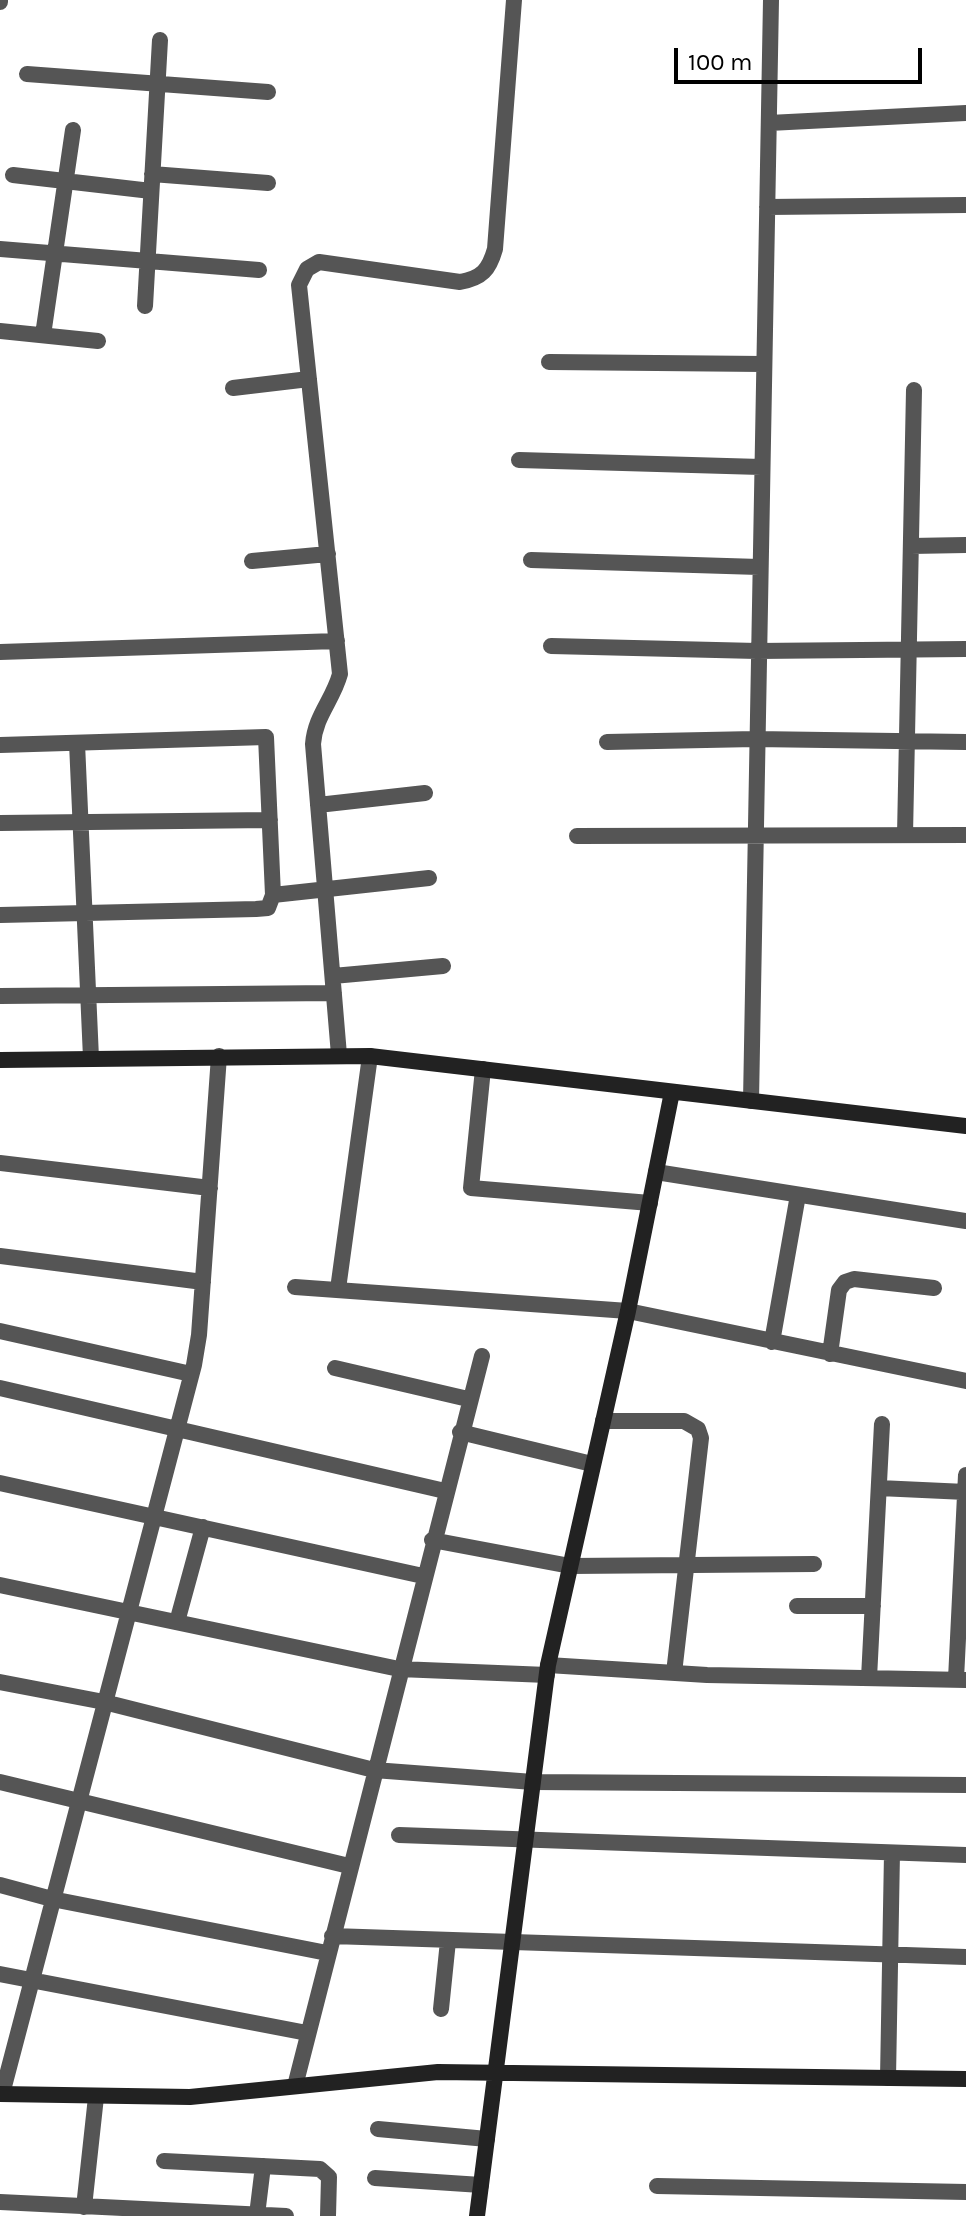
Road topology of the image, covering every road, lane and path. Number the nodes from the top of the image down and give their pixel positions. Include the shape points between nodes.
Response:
1 (514, 0) edge
2 (771, 0) edge
3 (160, 40) dead end
4 (27, 74) dead end
5 (158, 84) junction
6 (268, 92) dead end
7 (966, 113) edge
8 (769, 123) junction
9 (73, 130) dead end
10 (13, 175) dead end
11 (65, 181) junction
12 (152, 182) junction
13 (268, 183) dead end
14 (966, 205) edge
15 (767, 207) junction
16 (0, 249) edge
17 (55, 254) junction
18 (147, 261) junction
19 (259, 270) dead end
20 (145, 306) dead end
21 (0, 331) edge
22 (43, 335) junction
23 (98, 341) dead end
24 (549, 362) dead end
25 (763, 364) junction
26 (309, 379) junction
27 (233, 388) dead end
28 (914, 390) dead end
29 (519, 460) dead end
30 (761, 467) junction
31 (966, 545) edge
32 (911, 546) junction
33 (328, 554) junction
34 (531, 560) dead end
35 (252, 561) dead end
36 (759, 567) junction
37 (337, 641) junction
38 (551, 646) dead end
39 (909, 649) junction
40 (966, 649) edge
41 (757, 651) junction
42 (0, 652) edge
43 (755, 739) junction
44 (607, 742) dead end
45 (907, 742) junction
46 (966, 742) edge
47 (77, 743) junction
48 (0, 745) edge
49 (425, 793) dead end
50 (318, 805) junction
51 (270, 820) junction
52 (80, 822) junction
53 (0, 823) edge
54 (753, 833) junction
55 (905, 835) junction
56 (966, 835) edge
57 (577, 836) dead end
58 (429, 878) dead end
59 (325, 889) junction
60 (273, 895) junction
61 (84, 914) junction
62 (0, 915) edge
63 (443, 966) dead end
64 (333, 976) junction
65 (334, 993) junction
66 (88, 995) junction
67 (0, 996) edge
68 (339, 1055) junction
69 (219, 1056) junction
70 (370, 1056) junction
71 (91, 1058) junction
72 (0, 1060) edge
73 (483, 1069) junction
74 (672, 1092) junction
75 (751, 1101) junction
76 (966, 1126) edge
77 (0, 1163) edge
78 (656, 1172) junction
79 (210, 1188) junction
80 (798, 1195) junction
81 (650, 1203) junction
82 (966, 1221) edge
83 (0, 1256) edge
84 (203, 1282) junction
85 (295, 1287) dead end
86 (934, 1288) dead end
87 (338, 1289) junction
88 (628, 1311) junction
89 (0, 1331) edge
90 (772, 1342) junction
91 (830, 1354) junction
92 (482, 1356) dead end
93 (335, 1368) dead end
94 (191, 1374) junction
95 (966, 1380) edge
96 (0, 1388) edge
97 (468, 1399) junction
98 (603, 1421) junction
99 (882, 1424) dead end
100 (176, 1426) junction
101 (460, 1432) junction
102 (592, 1464) junction
103 (966, 1475) edge
104 (0, 1483) edge
105 (879, 1488) junction
106 (445, 1491) junction
107 (966, 1492) edge
108 (153, 1516) junction
109 (203, 1527) junction
110 (432, 1540) junction
111 (814, 1564) dead end
112 (688, 1565) junction
113 (570, 1566) junction
114 (423, 1576) junction
115 (0, 1585) edge
116 (797, 1606) dead end
117 (873, 1606) junction
118 (128, 1612) junction
119 (177, 1622) junction
120 (399, 1669) junction
121 (548, 1670) junction
122 (674, 1673) junction
123 (869, 1678) junction
124 (961, 1680) edge
125 (0, 1682) edge
126 (104, 1702) junction
127 (374, 1770) junction
128 (0, 1782) edge
129 (533, 1782) junction
130 (966, 1785) edge
131 (78, 1800) junction
132 (399, 1835) dead end
133 (526, 1840) junction
134 (892, 1853) junction
135 (966, 1855) edge
136 (349, 1866) junction
137 (0, 1885) edge
138 (52, 1899) junction
139 (448, 1941) junction
140 (513, 1944) junction
141 (330, 1945) junction
142 (890, 1955) junction
143 (966, 1957) edge
144 (0, 1974) edge
145 (31, 1981) junction
146 (441, 2009) dead end
147 (307, 2033) junction
148 (496, 2072) junction
149 (888, 2078) junction
150 (966, 2079) edge
151 (295, 2086) junction
152 (1, 2094) edge
153 (96, 2097) junction
154 (378, 2129) dead end
155 (487, 2139) junction
156 (164, 2161) dead end
157 (263, 2166) junction
158 (375, 2178) dead end
159 (481, 2185) junction
160 (657, 2186) dead end
161 (966, 2192) edge
162 (0, 2202) edge
163 (84, 2207) junction
164 (192, 2214) edge
165 (257, 2215) edge
166 (286, 2216) edge
167 (328, 2216) edge
168 (477, 2216) edge

1 - 26 street via 490,266 477,279 460,282 319,262 307,269 299,285
2 - 8 street
3 - 5 street
4 - 5 street
5 - 6 street
5 - 12 street
7 - 8 street
8 - 15 street
9 - 11 street
10 - 11 street
11 - 12 street
11 - 17 street
12 - 13 street
12 - 18 street
14 - 15 street
15 - 25 street
16 - 17 street
17 - 18 street
17 - 22 street
18 - 19 street
18 - 20 street
21 - 22 street
22 - 23 street
24 - 25 street
25 - 30 street
26 - 27 street
26 - 33 street
28 - 32 street
29 - 30 street
30 - 36 street
31 - 32 street
32 - 39 street
33 - 35 street
33 - 37 street
34 - 36 street
36 - 41 street
37 - 42 street
37 - 50 street via 340,674 314,725
38 - 41 street
39 - 40 street
39 - 41 street
39 - 45 street
41 - 43 street
43 - 44 street
43 - 45 street
43 - 54 street
45 - 46 street
45 - 55 street
47 - 48 street
47 - 51 street via 266,737
47 - 52 street
49 - 50 street
50 - 59 street
51 - 52 street
51 - 60 street
52 - 53 street
52 - 61 street
54 - 55 street
54 - 57 street
54 - 75 street
55 - 56 street
58 - 59 street
59 - 60 street
59 - 64 street
60 - 61 street via 268,908
61 - 62 street
61 - 66 street
63 - 64 street
64 - 65 street
65 - 66 street
65 - 68 street
66 - 67 street
66 - 71 street
68 - 69 street
68 - 70 street
69 - 71 street
69 - 79 street
70 - 73 street
70 - 87 street
71 - 72 street
73 - 74 street
73 - 81 street via 471,1188
74 - 75 street
74 - 78 street
75 - 76 street
77 - 79 street
78 - 80 street
78 - 81 street
79 - 84 street
80 - 82 street
80 - 90 street
81 - 88 street
83 - 84 street
84 - 94 street
85 - 87 street
86 - 91 street via 845,1282 839,1290
87 - 88 street
88 - 90 street
88 - 98 street
89 - 94 street
90 - 91 street
91 - 95 street
92 - 97 street
93 - 97 street
94 - 100 street
96 - 100 street
97 - 101 street
98 - 102 street
98 - 112 street via 684,1421 698,1429
99 - 105 street
100 - 106 street
100 - 108 street
101 - 102 street
101 - 106 street
102 - 113 street
103 - 107 street
104 - 108 street
105 - 107 street
105 - 117 street
106 - 110 street
107 - 124 street
108 - 109 street
108 - 118 street
109 - 114 street
109 - 119 street
110 - 113 street
110 - 114 street
111 - 112 street
112 - 113 street
112 - 122 street
113 - 121 street
114 - 120 street
115 - 118 street
116 - 117 street
117 - 123 street
118 - 119 street
118 - 126 street
119 - 120 street
120 - 121 street
120 - 127 street
121 - 122 street
121 - 129 street
122 - 123 street
123 - 124 street
125 - 126 street
126 - 127 street
126 - 131 street
127 - 129 street
127 - 136 street
128 - 131 street
129 - 130 street
129 - 133 street
131 - 136 street
131 - 138 street
132 - 133 street
133 - 134 street
133 - 140 street
134 - 135 street
134 - 142 street
136 - 141 street
137 - 138 street
138 - 141 street
138 - 145 street
139 - 140 street
139 - 141 street
139 - 146 street
140 - 142 street
140 - 148 street
141 - 147 street
142 - 143 street
142 - 149 street
144 - 145 street
145 - 147 street
145 - 152 street
147 - 151 street
148 - 149 street
148 - 151 street via 438,2072
148 - 155 street
149 - 150 street
151 - 153 street via 190,2097
152 - 153 street
153 - 163 street
154 - 155 street
155 - 159 street
156 - 157 street
157 - 165 street
157 - 167 street via 325,2171
158 - 159 street
159 - 168 street
160 - 161 street
162 - 163 street
163 - 164 street
164 - 165 street
165 - 166 street

